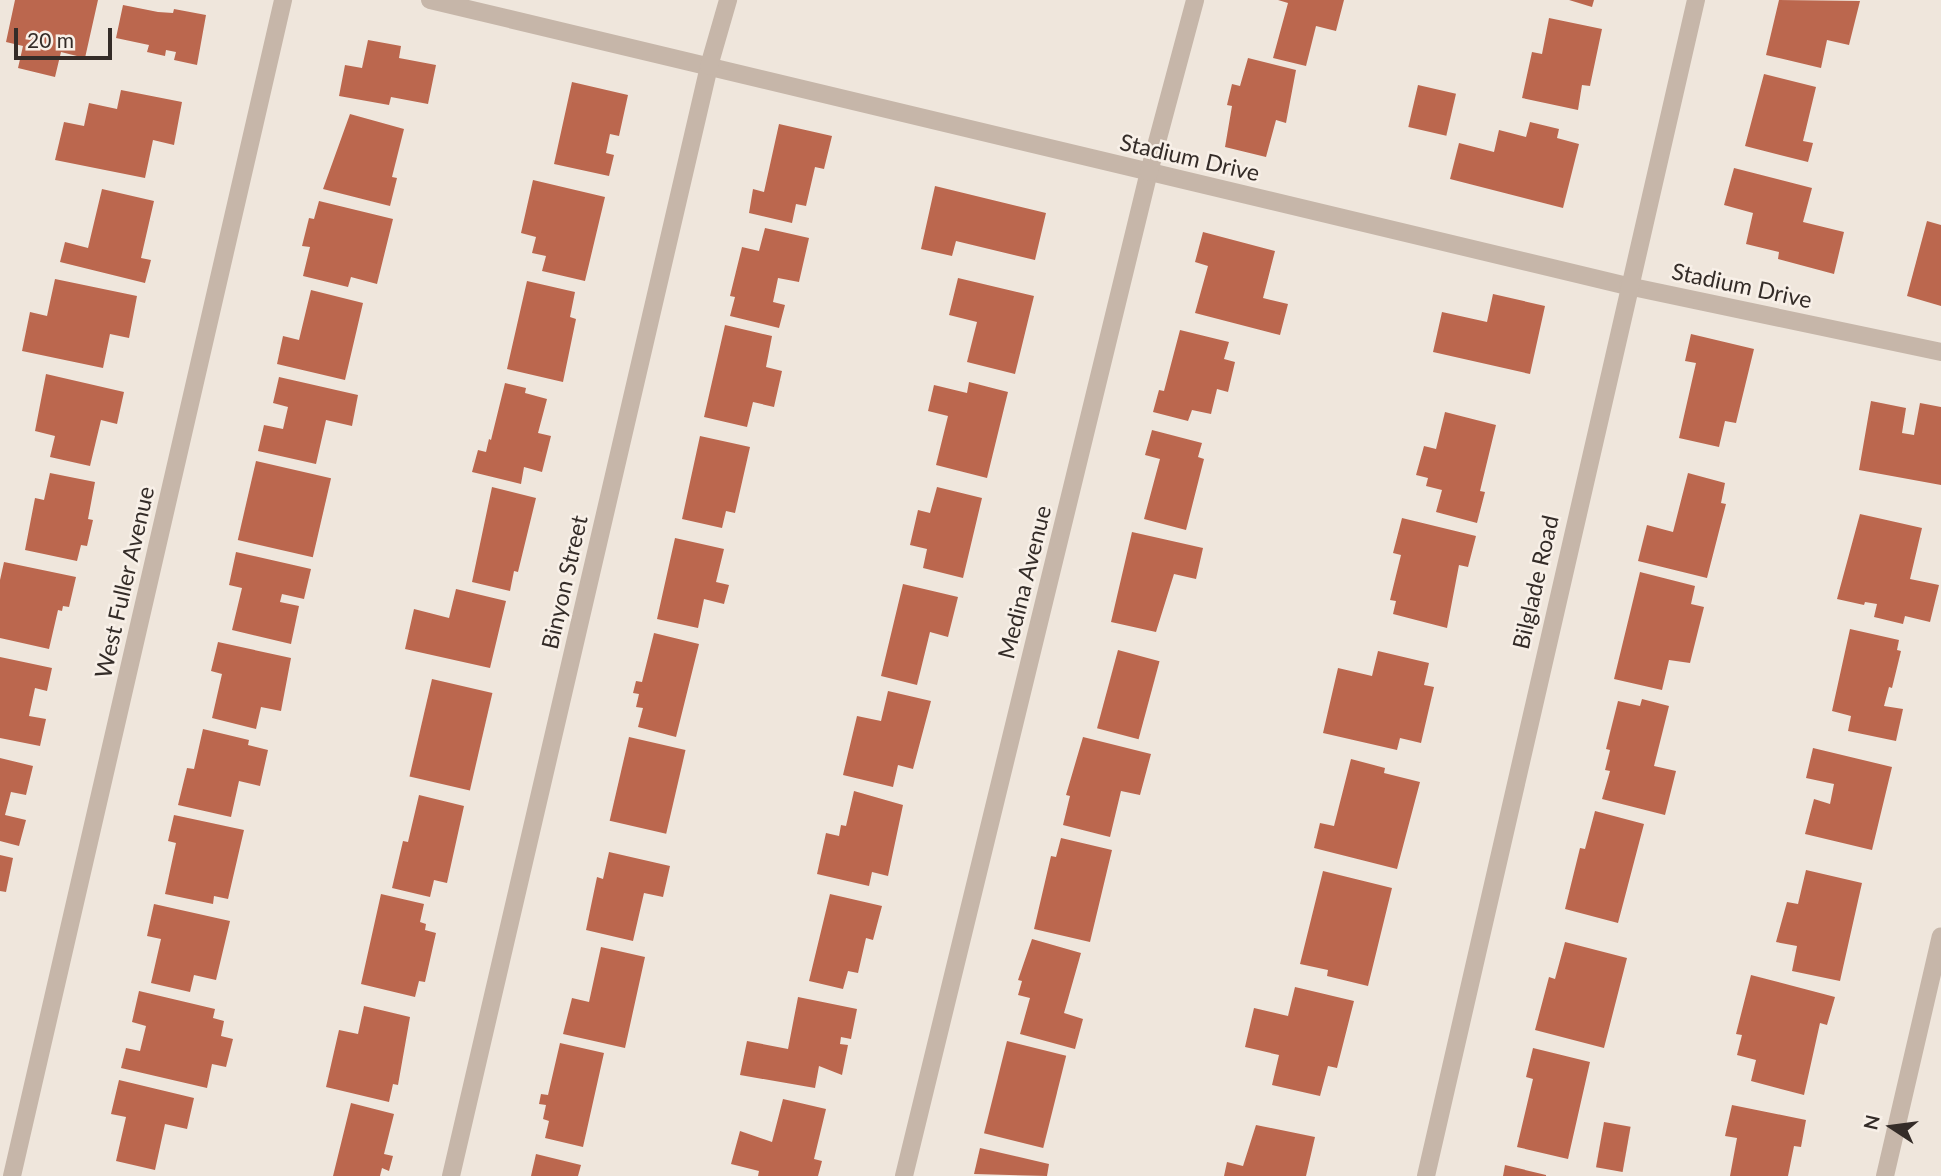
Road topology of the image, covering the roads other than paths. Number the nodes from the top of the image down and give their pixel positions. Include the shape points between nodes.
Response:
1 (284, 0) edge
2 (430, 0) edge
3 (728, 0) edge
4 (1195, 0) edge
5 (1696, 0) edge
6 (709, 66) junction
7 (1149, 172) junction
8 (1628, 286) junction
9 (1941, 352) edge
10 (1941, 936) edge
11 (12, 1176) edge
12 (451, 1176) edge
13 (904, 1176) edge
14 (1426, 1176) edge
15 (1885, 1176) edge

1 - 11 street, West Fuller Avenue
2 - 6 street, Stadium Drive
3 - 6 street, Binyon Street
4 - 7 street, Medina Avenue
5 - 8 street, Bilglade Road
6 - 7 street, Stadium Drive
6 - 12 street, Binyon Street
7 - 8 street, Stadium Drive
7 - 13 street, Medina Avenue
8 - 9 street, Stadium Drive
8 - 14 street, Bilglade Road
10 - 15 street

